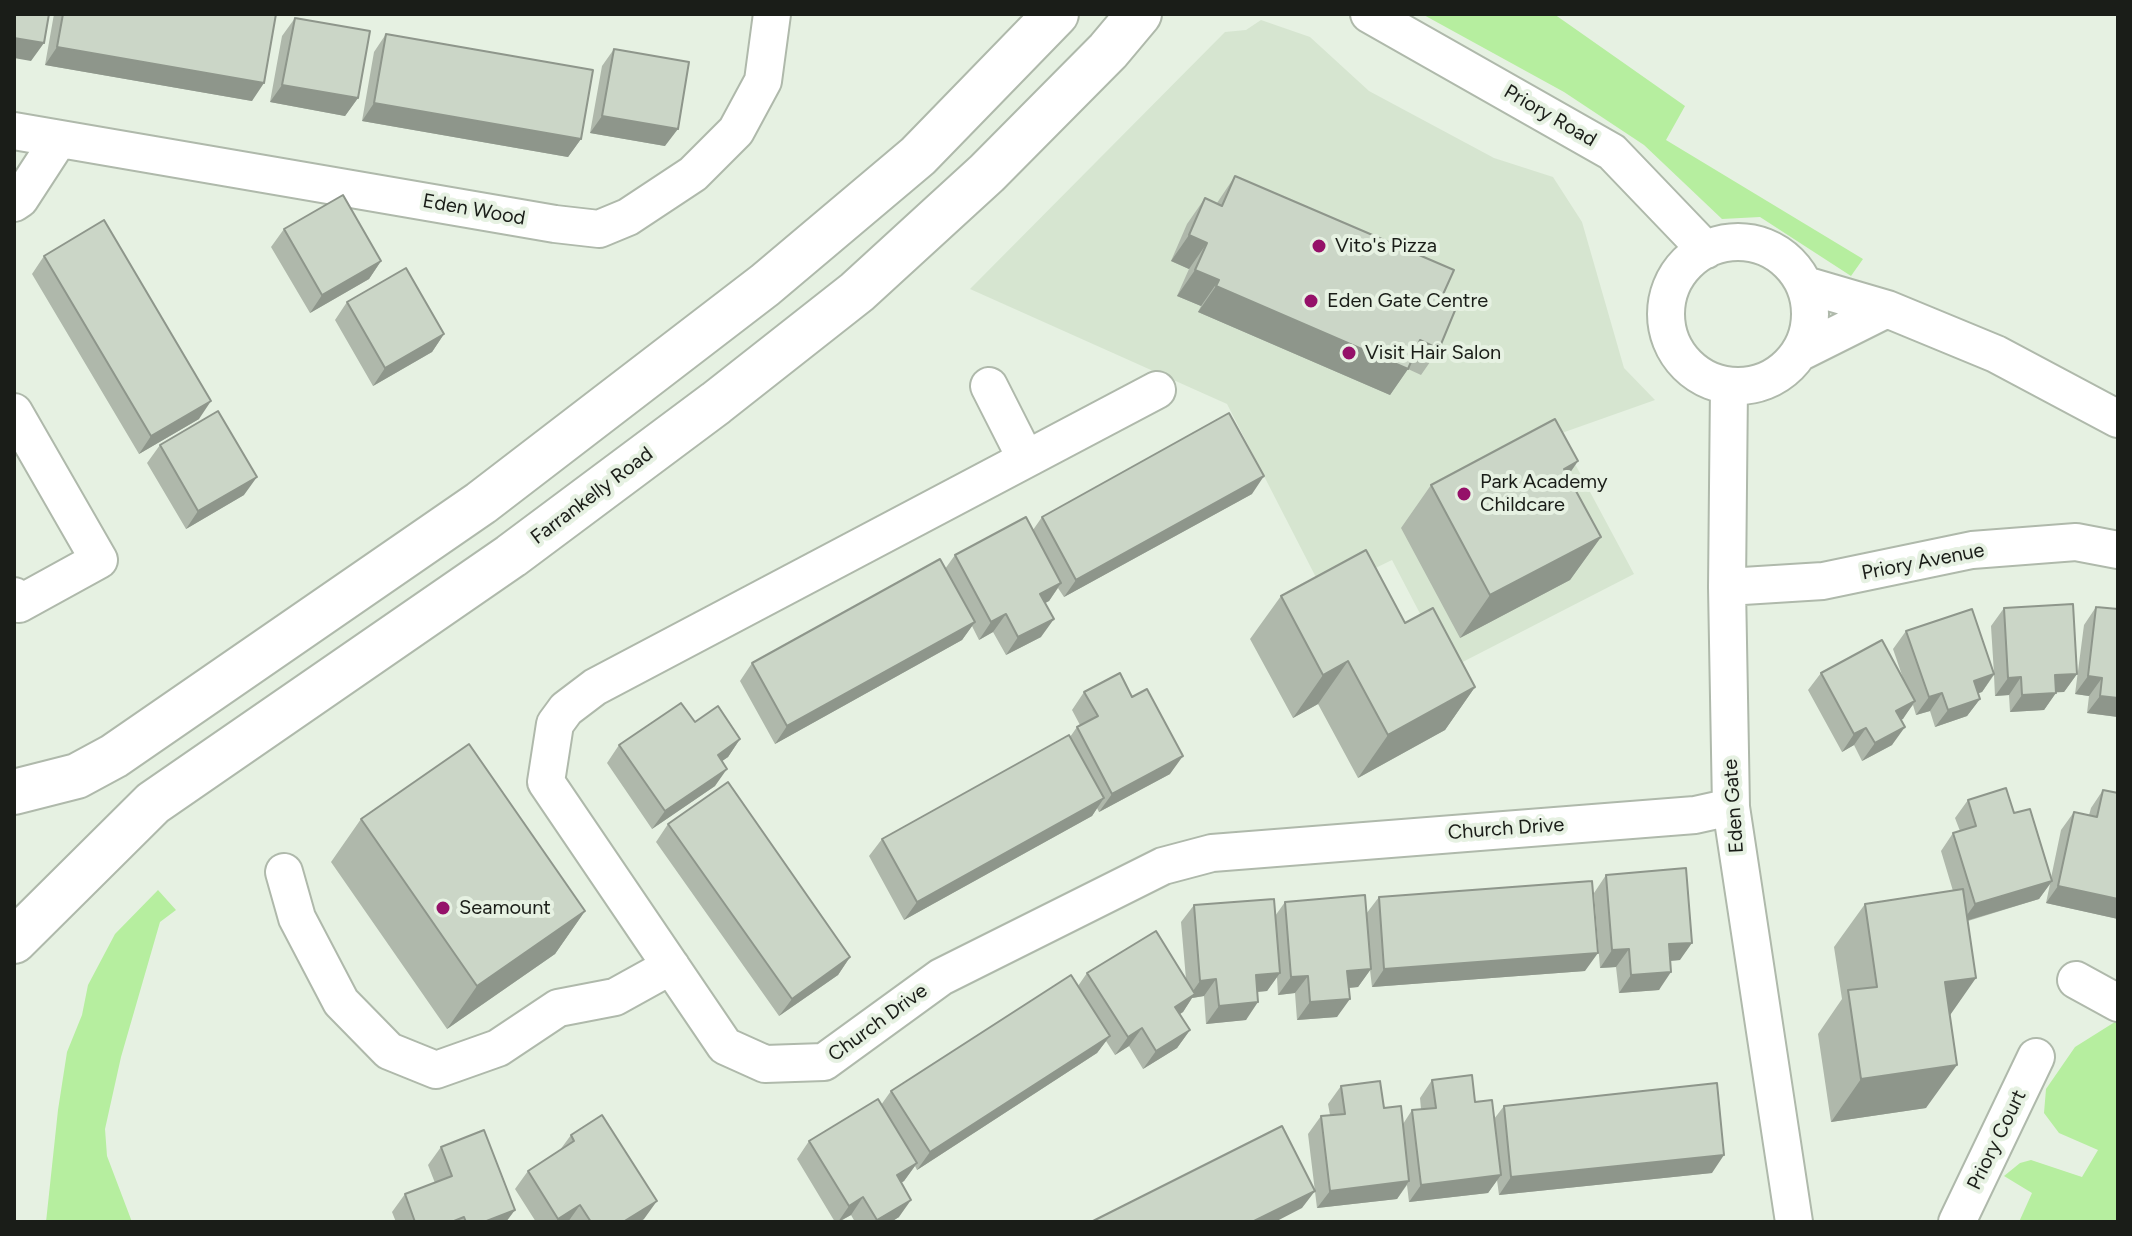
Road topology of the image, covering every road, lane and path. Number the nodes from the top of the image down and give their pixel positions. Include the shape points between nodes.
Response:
1 (772, 14) edge
2 (1056, 14) edge
3 (1139, 14) edge
4 (1369, 14) edge
5 (14, 131) edge
6 (59, 139) junction
7 (14, 203) edge
8 (1706, 250) junction
9 (1805, 285) junction
10 (1887, 309) junction
11 (1801, 352) junction
12 (989, 386) dead end
13 (1729, 386) junction
14 (1157, 390) dead end
15 (14, 412) edge
16 (2118, 419) edge
17 (1026, 459) junction
18 (2118, 550) edge
19 (1727, 587) junction
20 (14, 596) edge
21 (14, 792) edge
22 (1731, 807) junction
23 (284, 872) dead end
24 (14, 941) edge
25 (671, 966) junction
26 (2076, 980) dead end
27 (2118, 1003) edge
28 (2036, 1057) dead end
29 (1794, 1222) edge
30 (1957, 1222) edge

1 - 6 street, Eden Wood via 763,81 736,131 693,174 628,217 599,229
2 - 21 main road via 918,156 765,285 481,503 114,756 77,776
3 - 24 main road, Farrankelly Road via 987,173 857,292 511,556 153,803
4 - 8 street, Priory Road via 1612,152
5 - 6 street, Eden Wood
6 - 7 street
8 - 9 street via 1752,243 1774,251
8 - 13 street via 1686,264 1672,285 1668,331 1691,369
9 - 10 street
9 - 11 street via 1809,330
10 - 11 street
10 - 16 street via 1996,354
11 - 13 street via 1770,379
12 - 17 street
13 - 19 street, Eden Gate
14 - 17 street, Church Drive
15 - 20 street via 99,560 19,604
17 - 25 street, Church Drive via 595,687 555,724 546,782
18 - 19 street, Priory Avenue via 2076,542 1972,550 1823,581
19 - 22 street, Eden Gate
22 - 25 street, Church Drive via 1695,815 1212,853 1163,866 941,977 824,1062 765,1064 725,1046
22 - 29 street, Eden Gate
23 - 25 street via 297,918 341,1002 389,1051 436,1070 498,1048 558,1008 615,997
26 - 27 street
28 - 30 street, Priory Court

